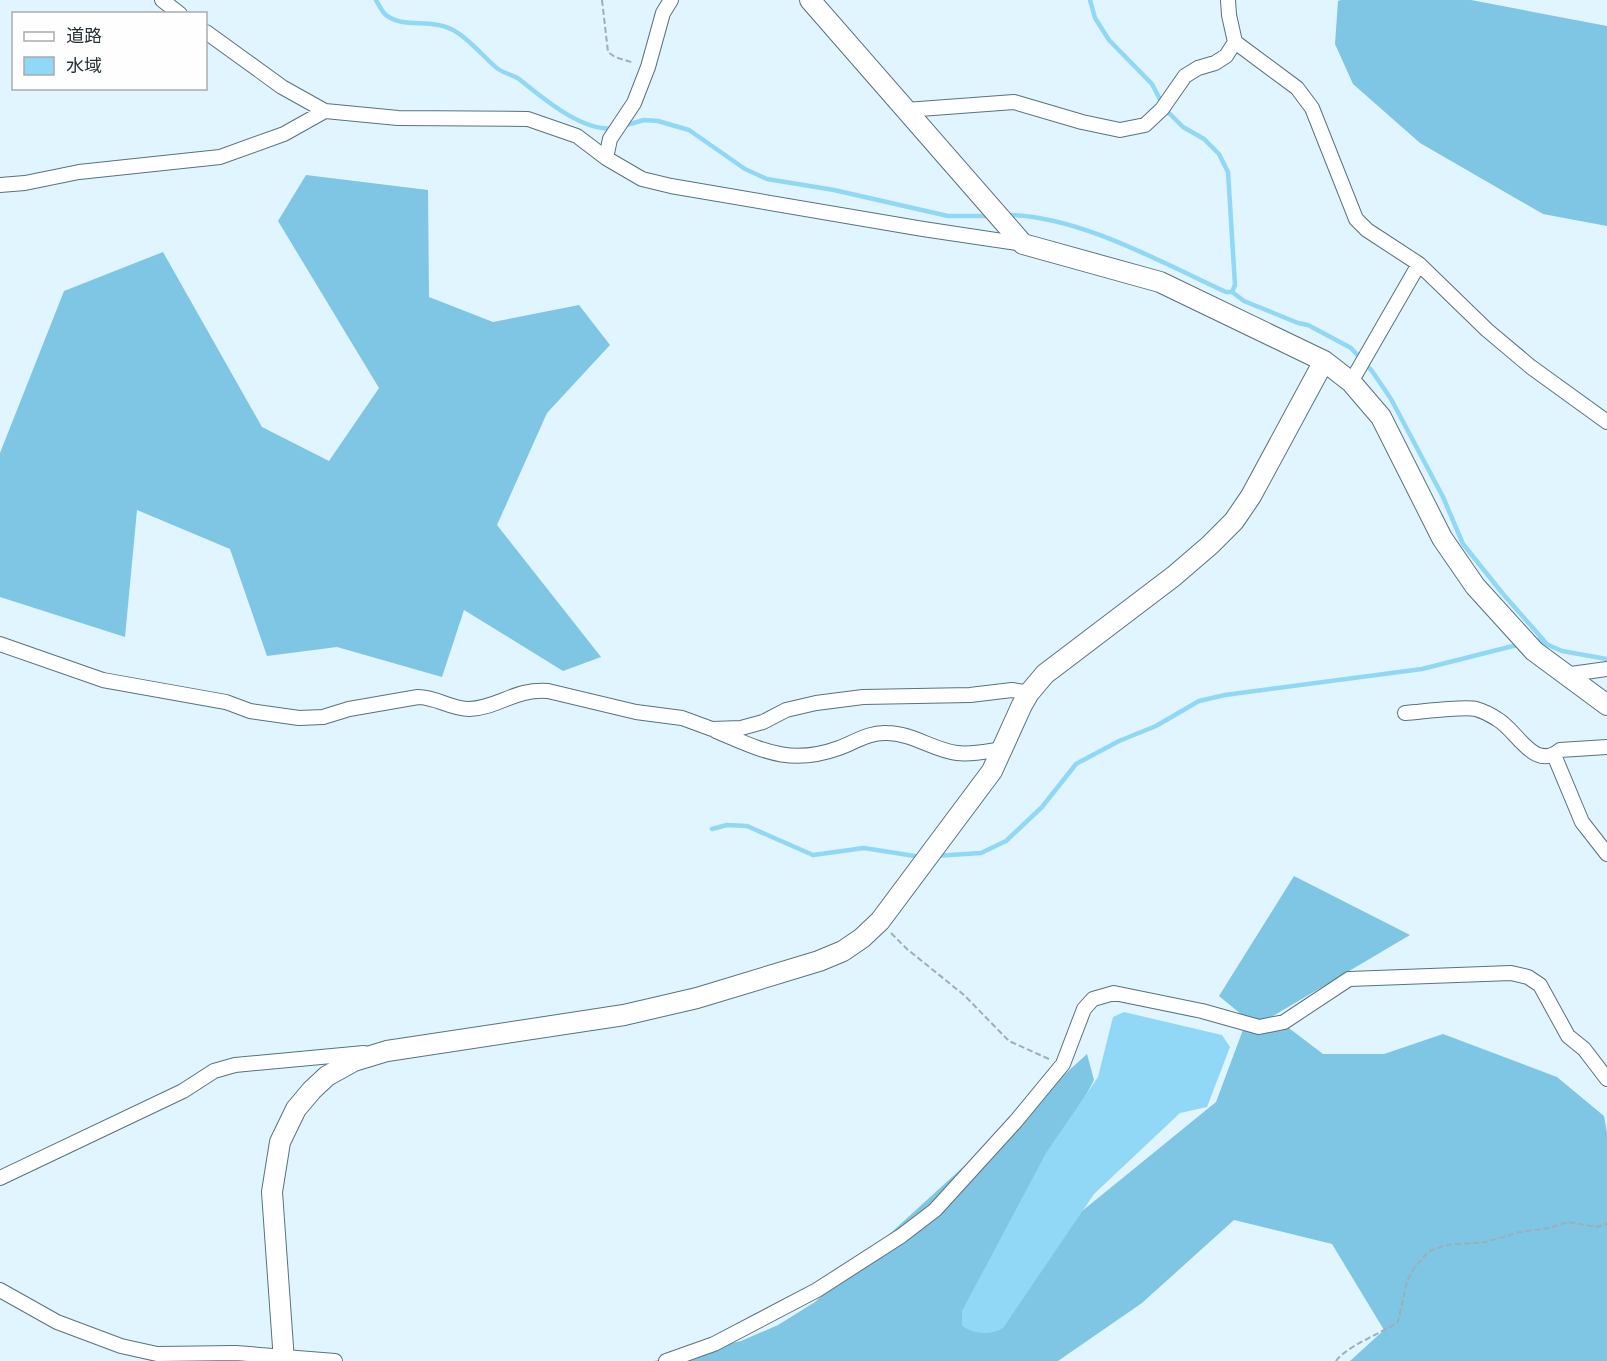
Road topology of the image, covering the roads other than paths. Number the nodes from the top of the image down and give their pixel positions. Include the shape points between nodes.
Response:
1 (162, 0) edge
2 (671, 0) edge
3 (810, 0) edge
4 (1228, 0) edge
5 (177, 12) edge
6 (207, 33) edge
7 (1235, 42) junction
8 (906, 110) junction
9 (325, 111) junction
10 (606, 158) junction
11 (0, 185) edge
12 (1023, 244) junction
13 (1419, 264) junction
14 (1324, 361) junction
15 (1354, 377) junction
16 (1607, 422) edge
17 (0, 644) edge
18 (1607, 669) edge
19 (1564, 675) junction
20 (1029, 693) junction
21 (1607, 705) edge
22 (1405, 713) dead end
23 (712, 729) junction
24 (1607, 747) edge
25 (1003, 749) junction
26 (1554, 755) junction
27 (1607, 854) edge
28 (387, 1051) junction
29 (1607, 1079) edge
30 (0, 1178) edge
31 (0, 1290) edge
32 (284, 1359) edge
33 (335, 1361) edge
34 (666, 1361) edge

1 - 5 street
2 - 10 street via 663,13 634,103 610,139
3 - 8 street
4 - 7 street
6 - 9 street via 282,87
7 - 8 street via 1226,56 1185,76 1162,109 1144,125 1120,130 1014,102
7 - 13 street via 1297,88 1312,108 1356,219
8 - 12 street
9 - 10 street via 398,118 528,119 577,136
9 - 11 street via 284,134 220,157 78,172
10 - 12 street via 642,179 671,186
12 - 14 street via 1160,282
13 - 15 street
13 - 16 street via 1531,367
14 - 15 street
14 - 20 street via 1234,521 1174,576 1045,674
15 - 19 street via 1381,417 1442,538 1475,586 1534,651
17 - 23 street via 103,680 299,718 323,717 418,697 469,709 534,690 682,718
18 - 19 street
19 - 21 street
20 - 23 street via 1012,690 970,695 863,697 786,710 741,728
20 - 25 street
22 - 26 street via 1474,709 1500,720 1536,755
23 - 25 street via 774,754 791,756 838,748 880,732 900,734 957,753
24 - 26 street via 1560,750
25 - 28 street via 992,771 880,921 843,951 819,962 697,998 624,1014
26 - 27 street via 1582,822
28 - 30 street via 235,1065 214,1071 183,1091
28 - 32 street via 354,1061 319,1083 296,1109 280,1142 272,1192
29 - 34 street via 1584,1049 1568,1036 1540,985 1511,973 1348,978 1284,1022 1259,1027 1114,993 1093,999 1084,1009 1063,1064 936,1210 807,1295 714,1344
31 - 32 street via 57,1322 122,1346 157,1354 236,1353
32 - 33 street

